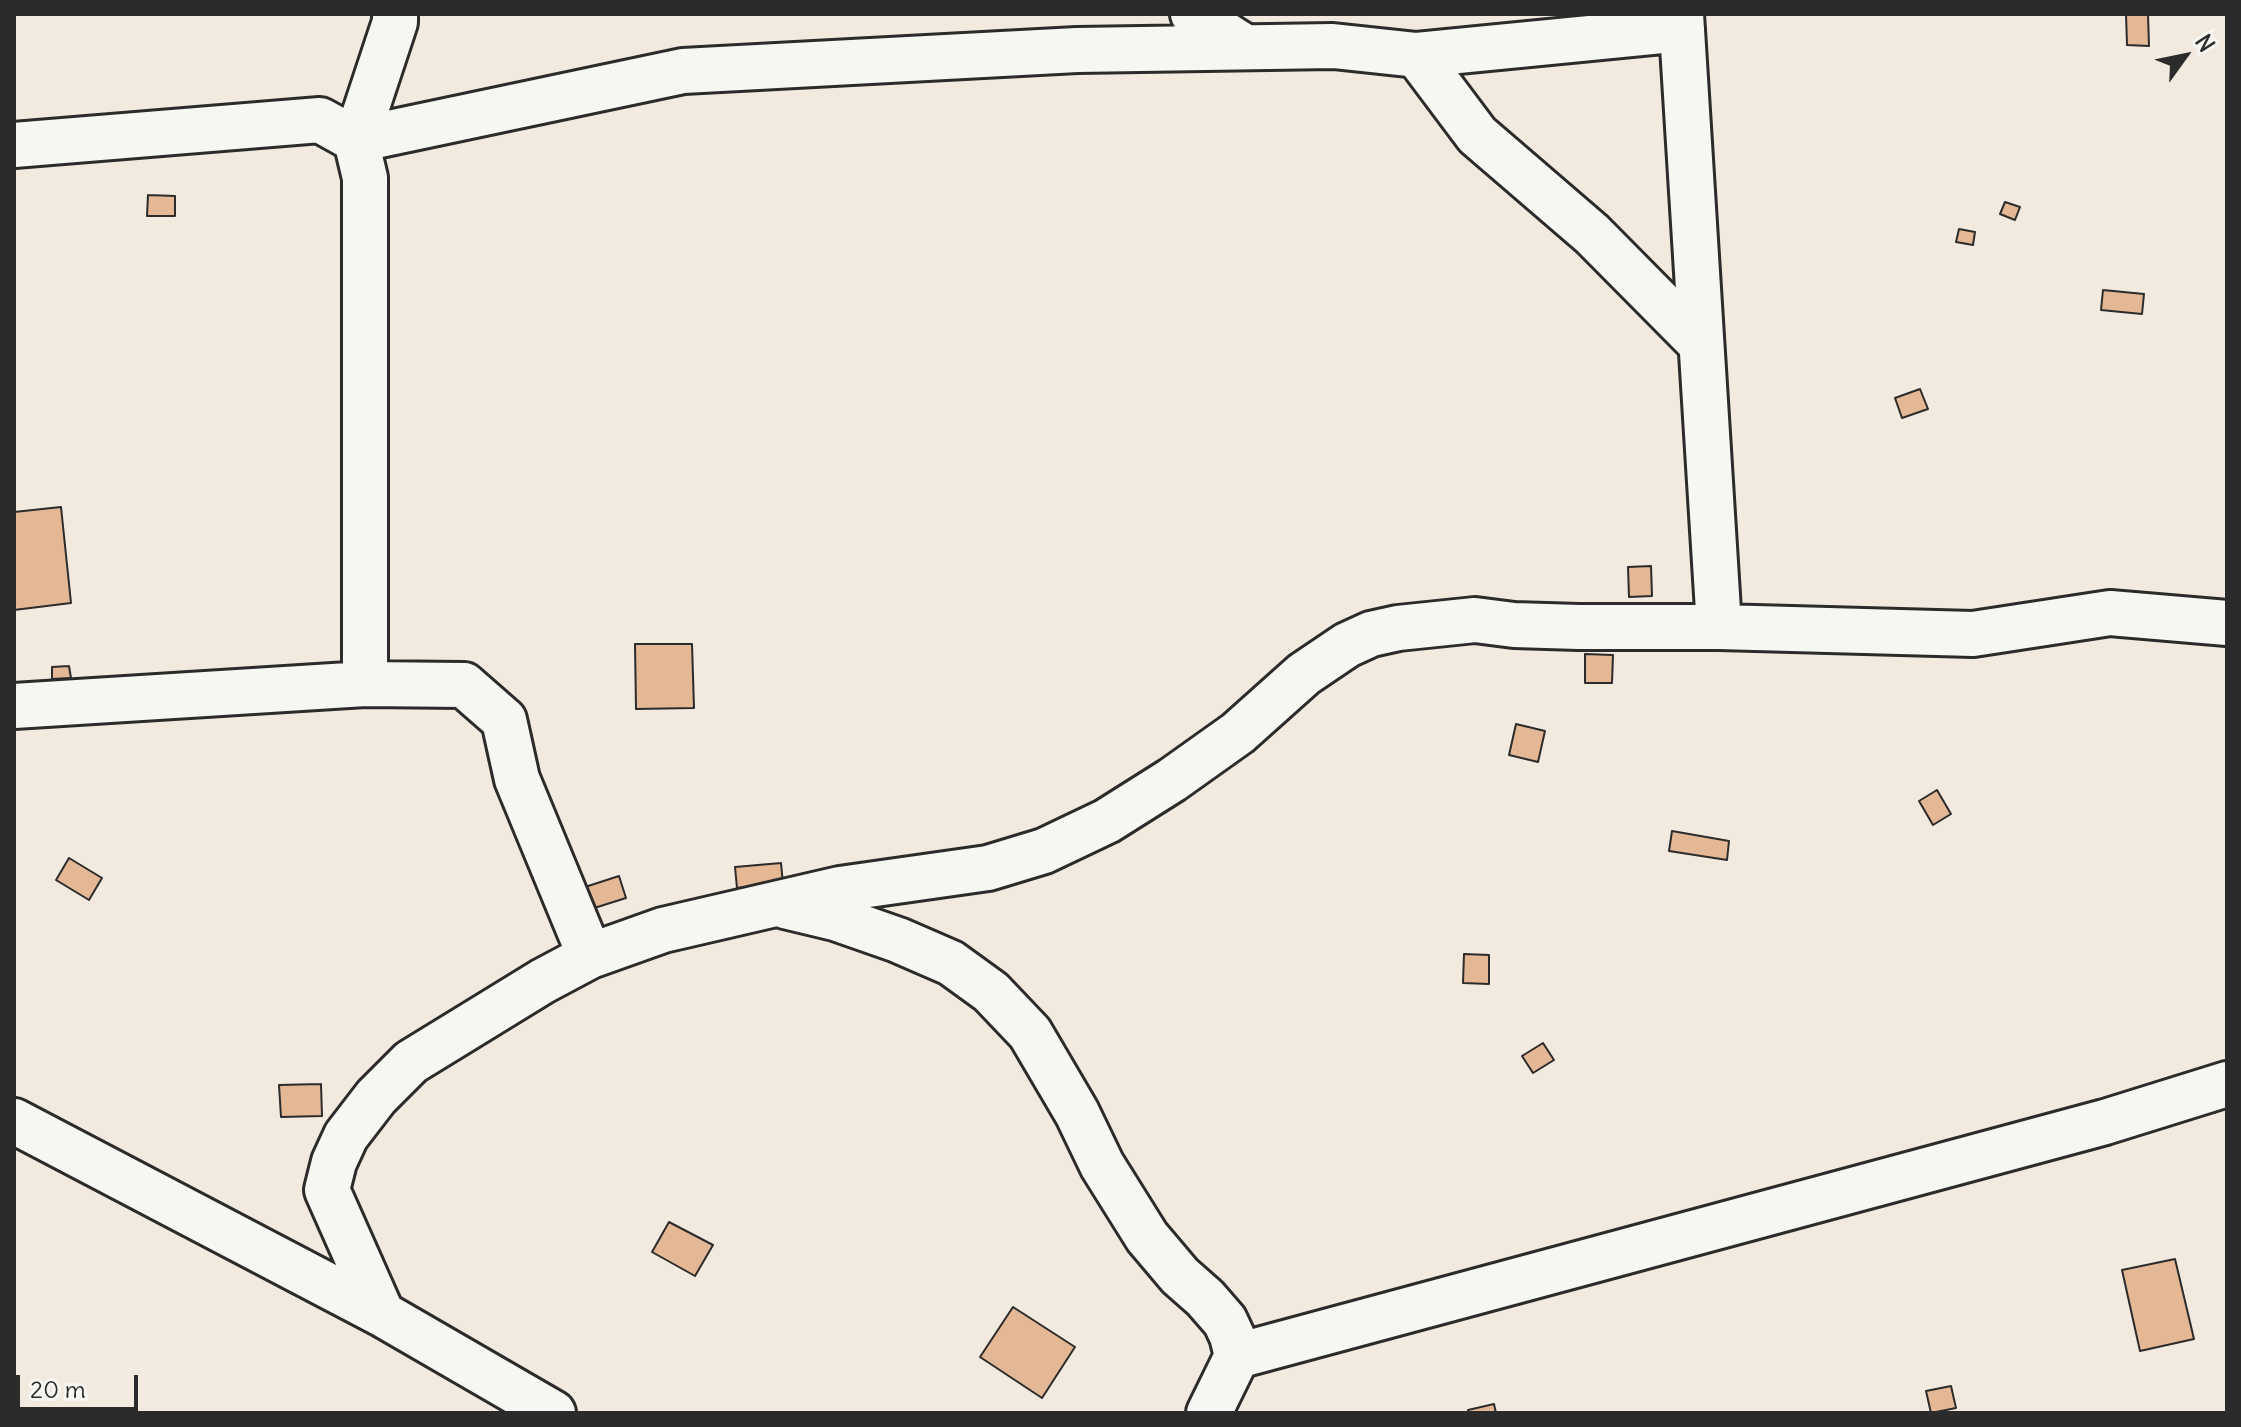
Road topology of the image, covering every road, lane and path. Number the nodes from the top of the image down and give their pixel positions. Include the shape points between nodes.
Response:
1 (395, 14) edge
2 (1193, 14) edge
3 (1682, 21) edge
4 (1245, 47) junction
5 (1417, 55) junction
6 (356, 140) junction
7 (14, 145) edge
8 (1701, 344) junction
9 (2227, 623) edge
10 (1719, 627) junction
11 (365, 684) junction
12 (14, 706) edge
13 (779, 904) junction
14 (590, 956) junction
15 (2227, 1084) edge
16 (14, 1121) edge
17 (382, 1314) junction
18 (1237, 1356) junction
19 (553, 1413) edge
20 (1209, 1413) edge

1 - 6 street
2 - 4 street
3 - 5 street
3 - 8 street
4 - 5 street via 1333,46
4 - 6 street via 1077,50 683,71
5 - 8 street via 1477,135 1592,234
6 - 7 street via 320,120
6 - 11 street via 365,178
8 - 10 street
9 - 10 street via 2110,613 1973,634
10 - 13 street via 1475,620 1371,634 1304,674 1238,733 1172,780 1107,821 1044,851 988,868 840,889
11 - 12 street
11 - 14 street via 464,685 504,720 517,779
13 - 14 street via 663,930
13 - 18 street via 898,940 951,963 991,992 1030,1033 1147,1237 1225,1321
14 - 17 street via 411,1062 346,1136 327,1190
15 - 18 street via 2090,1126
16 - 17 street
17 - 19 street
18 - 20 street

